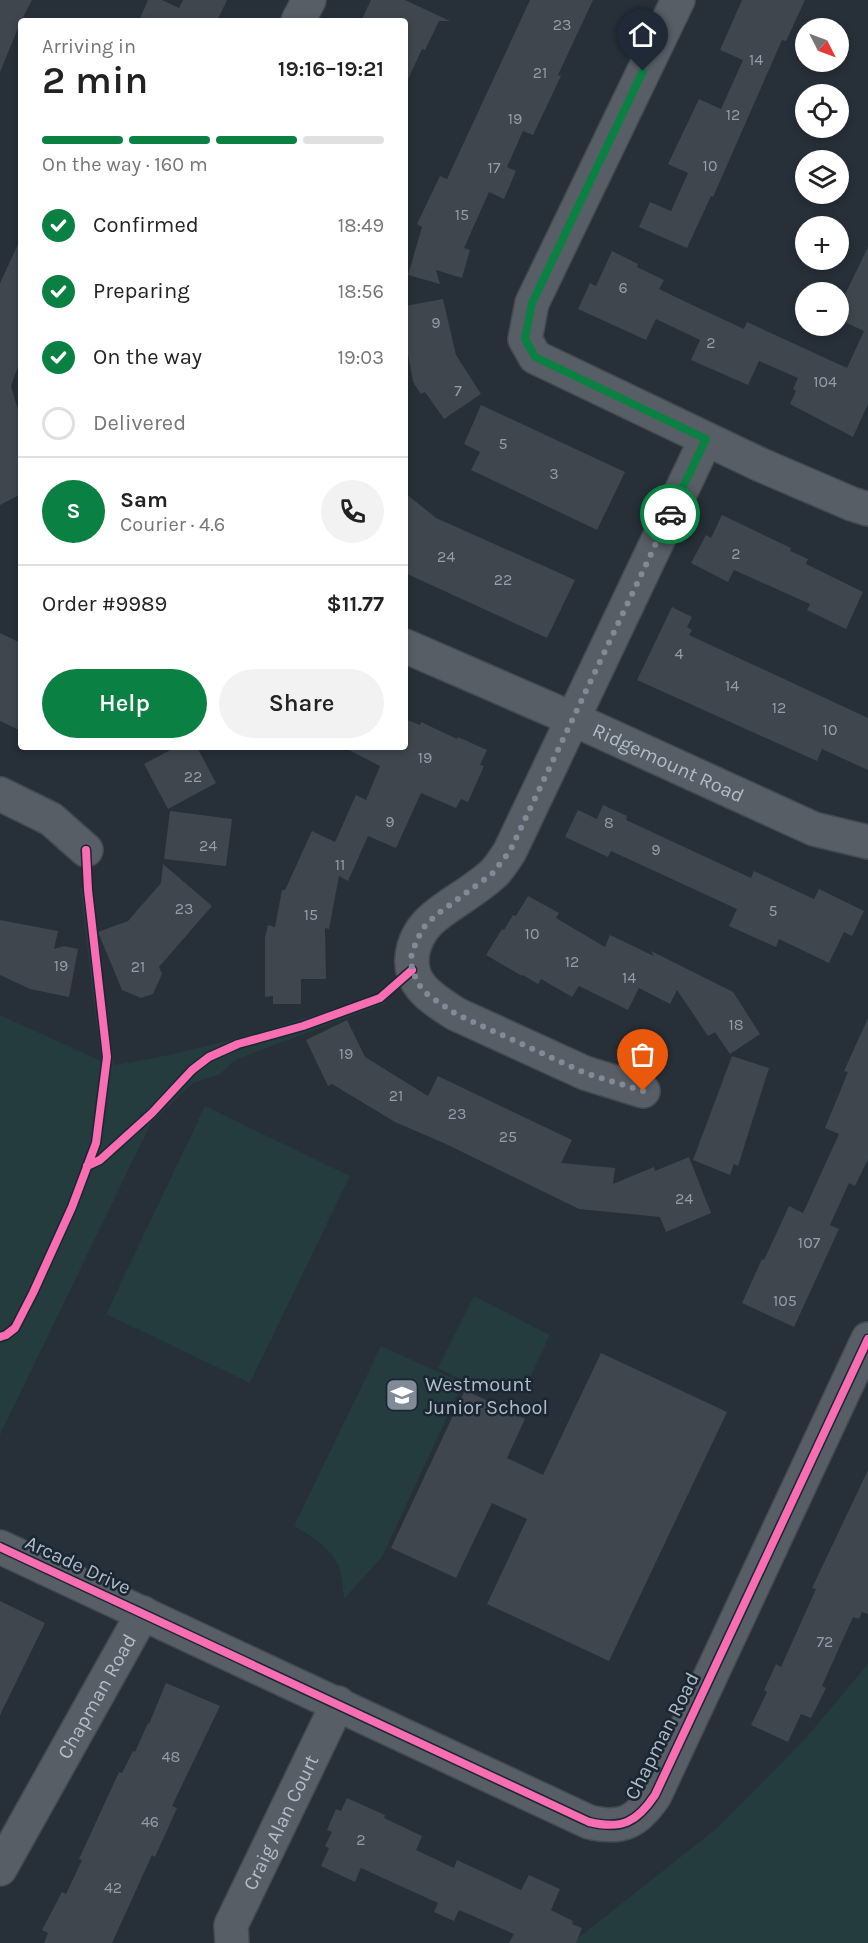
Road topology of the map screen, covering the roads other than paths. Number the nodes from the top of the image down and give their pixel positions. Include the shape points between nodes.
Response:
1 (309, 0) edge
2 (678, 0) edge
3 (300, 18) edge
4 (706, 439) junction
5 (868, 509) edge
6 (408, 647) edge
7 (573, 719) junction
8 (0, 794) edge
9 (868, 842) edge
10 (86, 850) dead end
11 (643, 1091) dead end
12 (868, 1339) edge
13 (0, 1547) edge
14 (143, 1613) junction
15 (338, 1703) junction
16 (0, 1869) edge
17 (232, 1943) edge

1 - 3 street
2 - 4 street via 532,303 525,339 535,357
4 - 5 street
4 - 7 street
6 - 7 street, Ridgemount Road
7 - 9 street, Ridgemount Road via 814,829
7 - 11 street via 510,851 492,874 423,928 411,957 412,970 428,995 456,1014 585,1073
8 - 10 street via 51,819
12 - 15 street, Chapman Road via 655,1795 638,1817 615,1825 590,1822
13 - 14 street, Arcade Drive
14 - 15 street, Chapman Road
14 - 16 street, Chapman Road
15 - 17 street, Craig Alan Court via 231,1925

